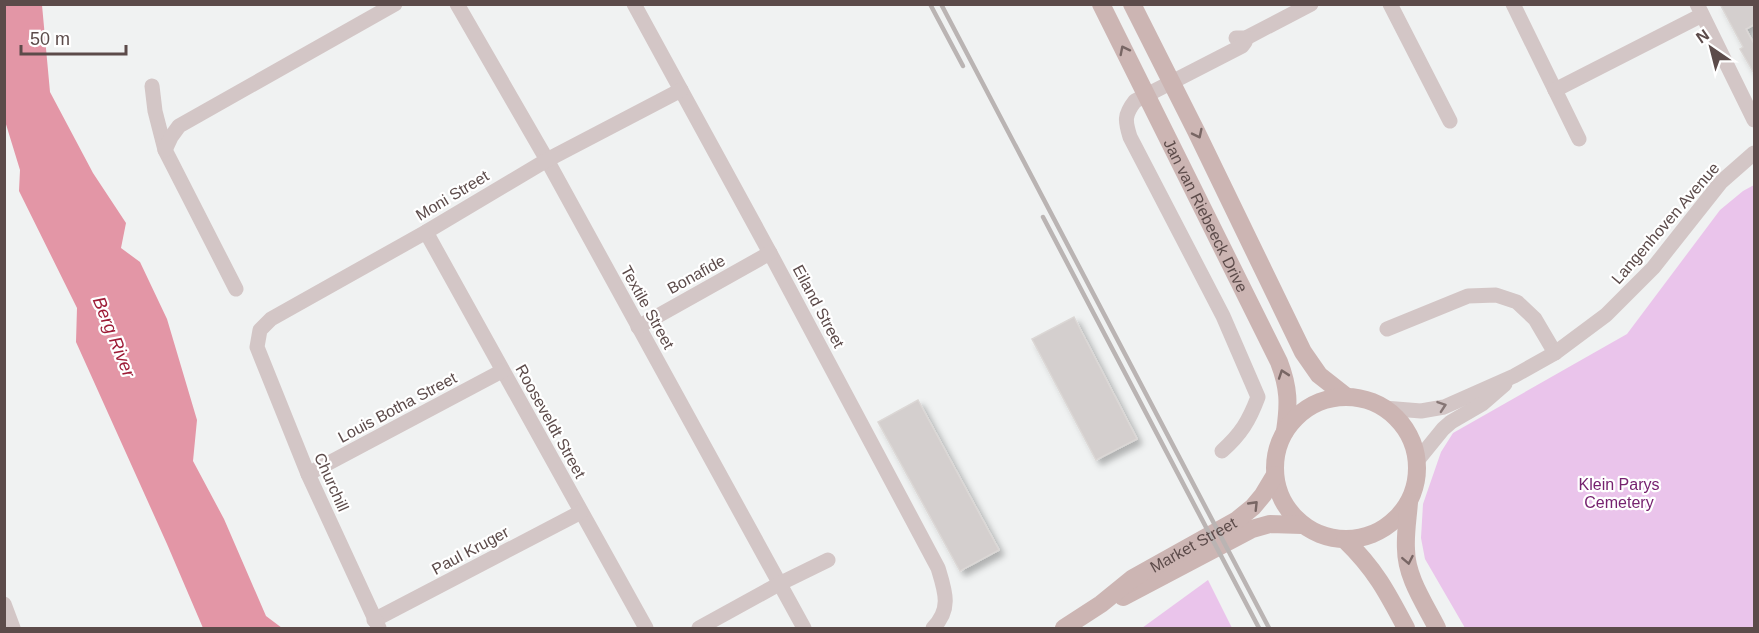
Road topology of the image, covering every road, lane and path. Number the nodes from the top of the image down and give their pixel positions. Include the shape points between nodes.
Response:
1 (394, 4) edge
2 (457, 4) edge
3 (634, 4) edge
4 (1101, 4) edge
5 (1132, 4) edge
6 (1311, 4) edge
7 (1390, 4) edge
8 (1513, 4) edge
9 (1699, 10) edge
10 (1169, 78) junction
11 (152, 86) dead end
12 (681, 90) junction
13 (1555, 90) junction
14 (1147, 96) junction
15 (1755, 120) edge
16 (1450, 121) dead end
17 (1579, 139) dead end
18 (165, 150) junction
19 (1755, 153) edge
20 (547, 160) junction
21 (426, 232) junction
22 (770, 253) junction
23 (236, 289) dead end
24 (638, 327) junction
25 (1388, 329) dead end
26 (256, 347) joint
27 (1555, 353) junction
28 (502, 370) junction
29 (1514, 376) junction
30 (1347, 397) junction
31 (1384, 408) junction
32 (1285, 431) junction
33 (1222, 451) dead end
34 (1417, 461) junction
35 (308, 474) junction
36 (1275, 474) junction
37 (1409, 502) junction
38 (581, 512) junction
39 (1302, 525) junction
40 (1228, 533) junction
41 (1345, 540) junction
42 (828, 560) dead end
43 (779, 584) junction
44 (4, 604) edge
45 (377, 624) edge
46 (13, 628) edge
47 (646, 628) edge
48 (699, 628) edge
49 (804, 628) edge
50 (933, 628) edge
51 (1064, 628) edge
52 (1406, 628) edge
53 (1437, 628) edge

1 - 18 street via 179,126
2 - 20 street, Textile Street
3 - 12 street, Eiland Street
14 -> 4 main road, Jan van Riebeeck Drive
5 - 10 main road, Jan van Riebeeck Drive
6 - 10 street via 1246,38 1236,38
7 - 16 street
8 - 13 street
9 - 13 street
9 - 15 street
10 - 14 street
10 -> 30 main road, Jan van Riebeeck Drive via 1303,352 1319,375
11 - 18 street
12 - 20 street, Moni Street
12 - 22 street, Eiland Street
13 - 17 street
32 -> 14 main road, Jan van Riebeeck Drive via 1289,408 1284,375
14 - 33 street via 1126,112 1130,137 1223,315 1258,397 1239,436
18 - 23 street
19 - 27 street, Langenhoven Avenue via 1721,182 1653,268 1606,315
20 - 21 street, Moni Street
20 - 24 street, Textile Street
21 - 26 street, Moni Street via 271,319 260,330
21 - 28 street, Rooseveldt Street
22 - 24 street, Bonafide
22 - 50 street, Eiland Street via 938,568 945,612
24 - 43 street, Textile Street
25 - 27 street via 1468,296 1496,295 1517,302 1534,319
26 - 35 street, Churchill
27 - 29 street, Langenhoven Avenue
28 - 35 street, Louis Botha Street
28 - 38 street, Rooseveldt Street
31 -> 29 street, Langenhoven Avenue via 1434,410
29 - 34 street, Langenhoven Avenue via 1494,395 1443,429
30 - 31 main road
30 - 32 main road via 1312,406
31 - 34 main road via 1412,440
32 - 36 main road via 1277,452
34 - 37 main road
35 - 45 street, Churchill
36 - 39 main road via 1288,511
40 -> 36 main road, Market Street via 1263,495
37 - 41 main road via 1382,530
37 -> 53 main road via 1408,564
38 - 45 street, Paul Kruger
38 - 47 street, Rooseveldt Street
39 - 40 main road, Market Street via 1270,524
39 - 41 main road via 1315,533
40 - 51 main road, Market Street via 1133,578
41 - 52 main road via 1379,578
42 - 43 street
43 - 48 street
43 - 49 street, Textile Street
44 - 46 street

